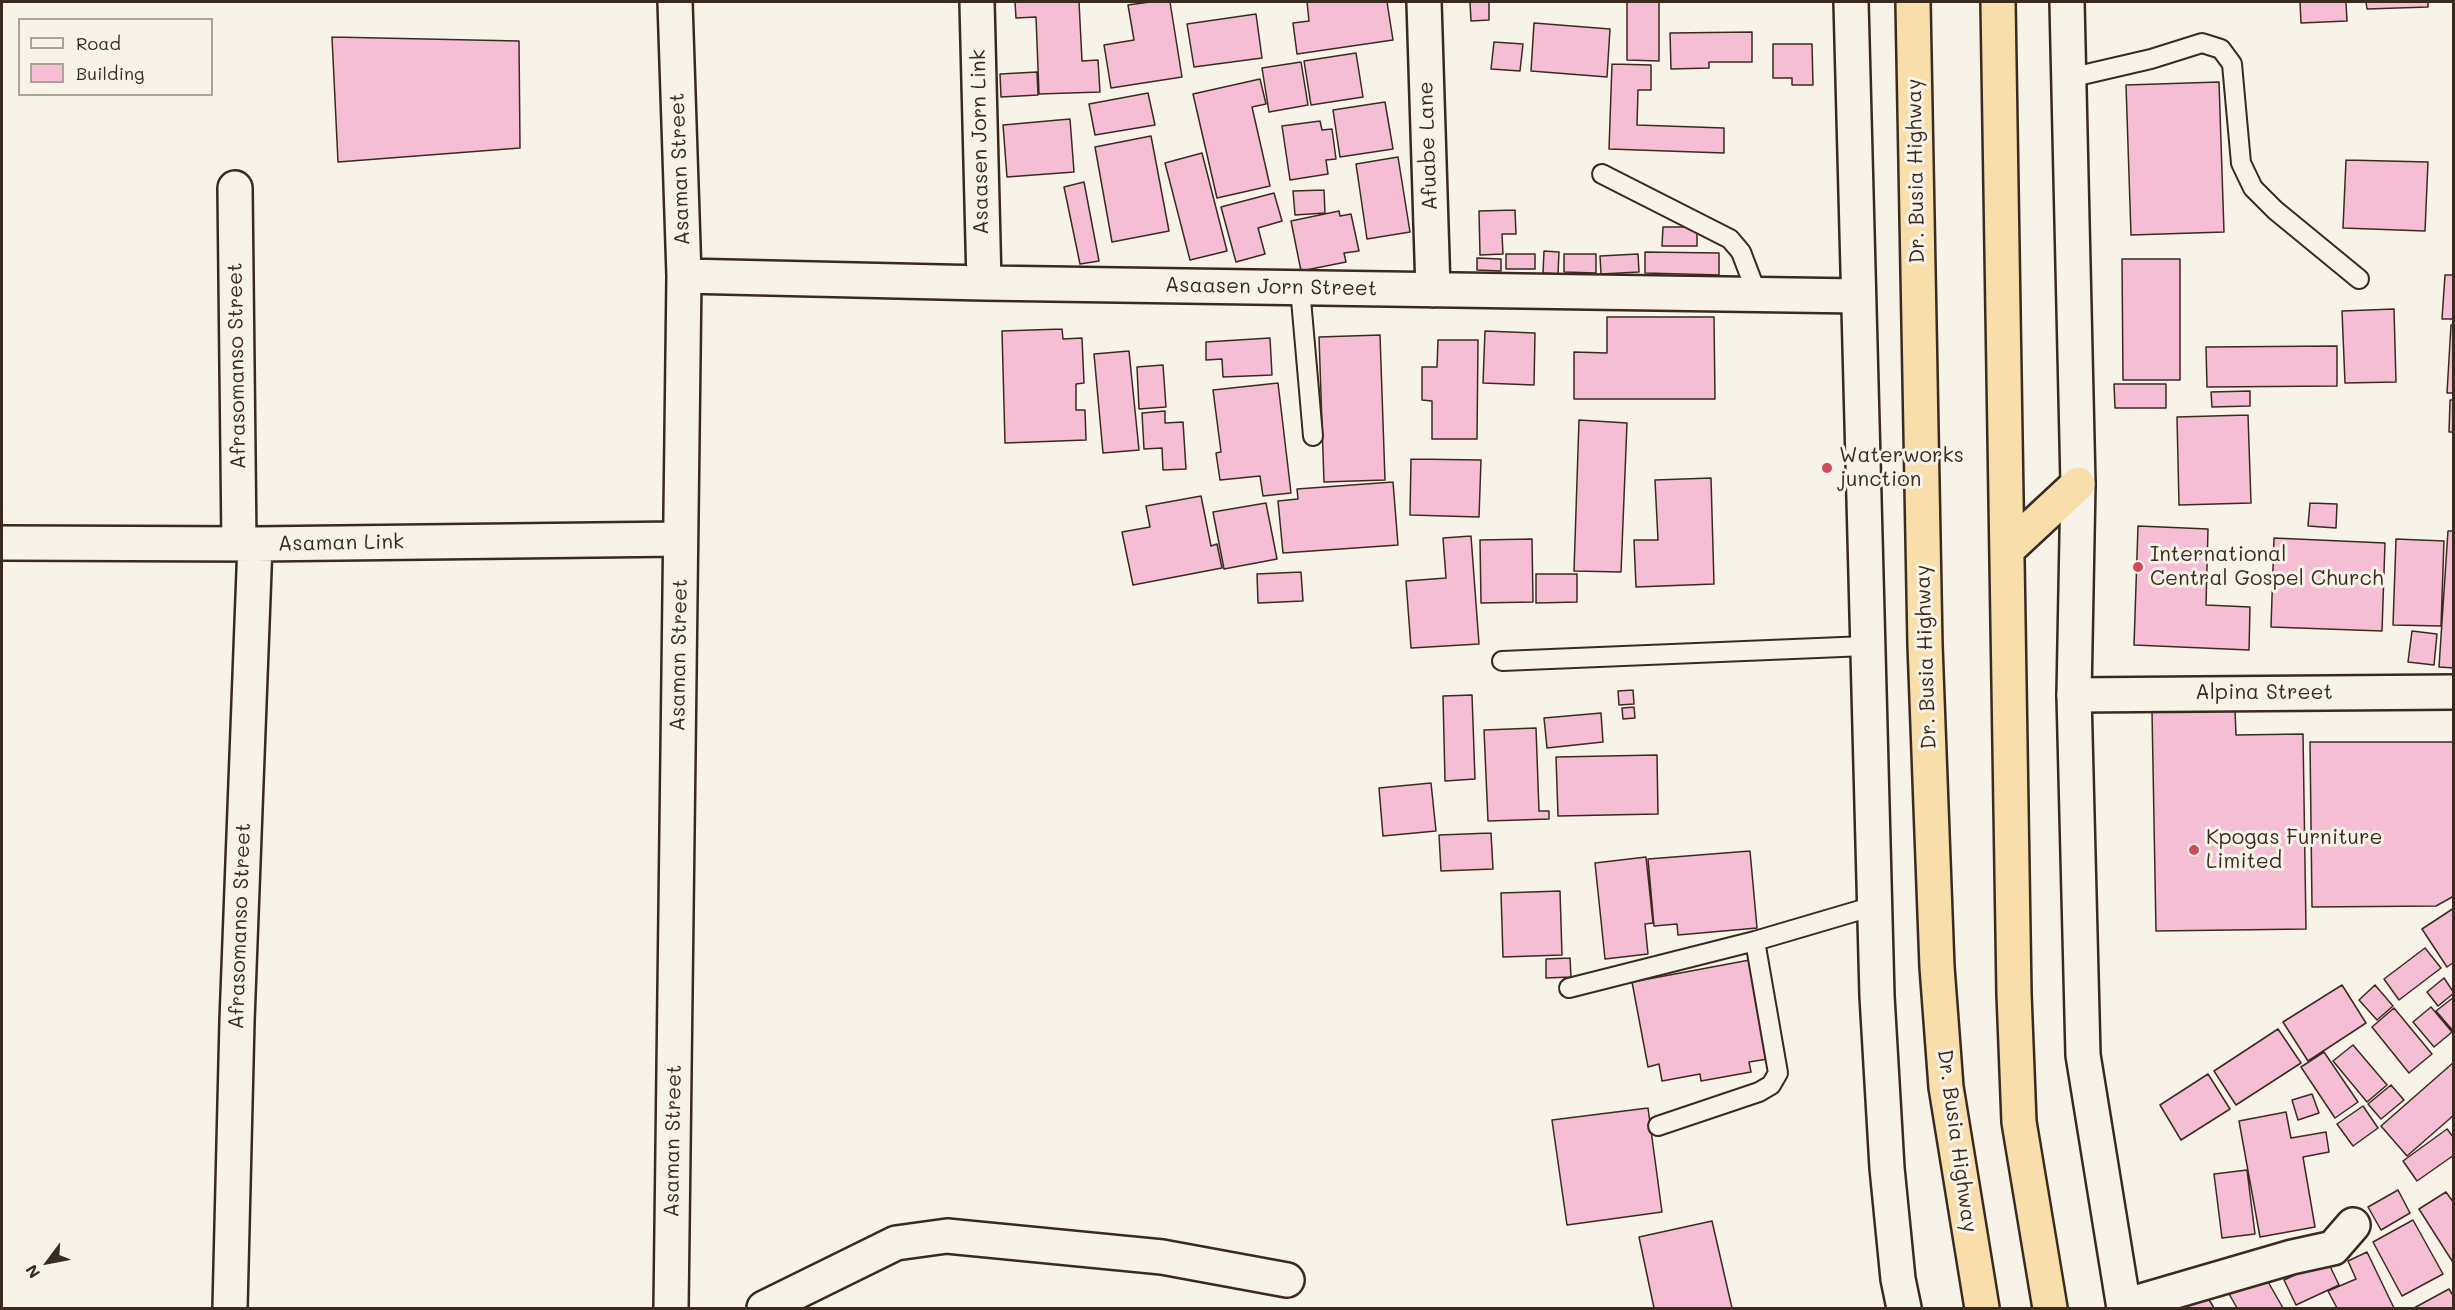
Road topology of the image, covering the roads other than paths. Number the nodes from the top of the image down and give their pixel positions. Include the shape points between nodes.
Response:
1 (675, 2) edge
2 (977, 2) edge
3 (1424, 2) edge
4 (1851, 2) edge
5 (1913, 2) edge
6 (1998, 2) edge
7 (2067, 2) edge
8 (2069, 78) junction
9 (1602, 174) dead end
10 (235, 188) dead end
11 (684, 276) junction
12 (2359, 279) dead end
13 (984, 283) junction
14 (1300, 288) junction
15 (1432, 290) junction
16 (1757, 294) junction
17 (1858, 296) junction
18 (1313, 436) dead end
19 (2078, 484) junction
20 (680, 539) junction
21 (2, 543) edge
22 (247, 544) junction
23 (2007, 549) junction
24 (1866, 646) junction
25 (1502, 661) dead end
26 (2454, 692) edge
27 (2074, 695) junction
28 (1874, 906) junction
29 (1755, 941) junction
30 (1569, 988) dead end
31 (1658, 1126) dead end
32 (2353, 1226) dead end
33 (1287, 1280) dead end
34 (2124, 1307) edge
35 (230, 1308) edge
36 (671, 1308) edge
37 (764, 1308) edge
38 (1904, 1308) edge
39 (1982, 1308) edge
40 (2050, 1308) edge

1 - 11 street, Asaman Street
2 - 13 street, Asaasen Jorn Link
3 - 15 street, Afuabe Lane
4 - 17 street
5 - 39 highway, Dr. Busia Highway via 1924,633 1937,967 1946,1087
6 - 23 highway
7 - 8 street
8 - 12 lane via 2202,43 2221,50 2232,64 2241,163 2253,188
8 - 19 street
9 - 16 lane via 1730,239 1741,252
10 - 22 street, Afrasomanso Street
11 - 13 street, Asaasen Jorn Street
11 - 20 street, Asaman Street
13 - 14 street, Asaasen Jorn Street
14 - 15 street, Asaasen Jorn Street
14 - 18 lane
15 - 16 street, Asaasen Jorn Street
16 - 17 street, Asaasen Jorn Street
17 - 24 street
19 - 23 highway
19 - 27 street
20 - 22 street, Asaman Link
20 - 36 street, Asaman Street
21 - 22 street, Asaman Link
22 - 35 street, Afrasomanso Street
23 - 40 highway via 2019,1122
24 - 25 lane
24 - 28 street
26 - 27 street, Alpina Street
27 - 34 street via 2083,1055
28 - 29 lane
28 - 38 street via 1887,1168
29 - 30 lane
29 - 31 lane via 1778,1073 1771,1085 1759,1092
32 - 34 street via 2333,1248
33 - 37 street via 1162,1257 947,1236 896,1243

